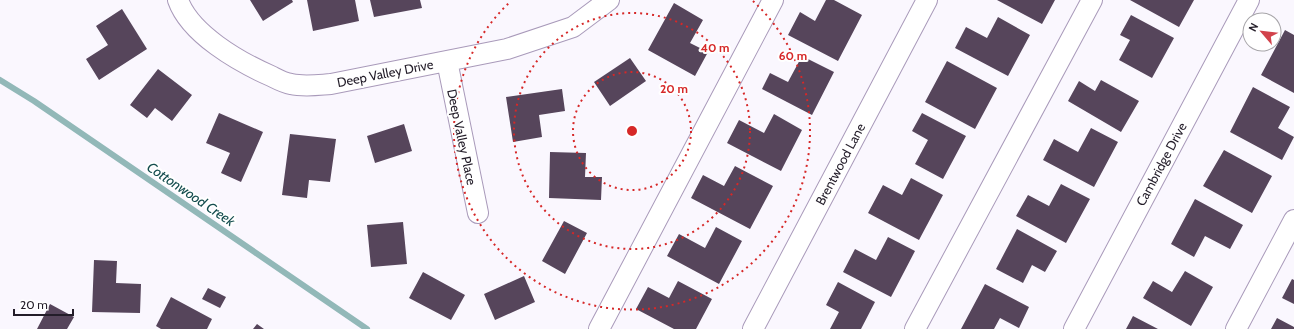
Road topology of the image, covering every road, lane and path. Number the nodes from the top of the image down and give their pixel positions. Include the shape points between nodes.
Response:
1 (178, 0) edge
2 (609, 0) edge
3 (773, 0) edge
4 (927, 0) edge
5 (1092, 0) edge
6 (1249, 0) edge
7 (447, 61) junction
8 (478, 213) dead end
9 (1294, 220) edge
10 (599, 329) edge
11 (753, 329) edge
12 (915, 329) edge
13 (1074, 329) edge
14 (1236, 329) edge

1 - 7 street, Deep Valley Drive via 180,8 198,29 218,46 242,61 290,84 331,84
2 - 7 street, Deep Valley Drive via 573,27 508,49
3 - 10 street
4 - 11 street, Brentwood Lane
5 - 12 street
6 - 13 street, Cambridge Drive
7 - 8 street, Deep Valley Place
9 - 14 street

